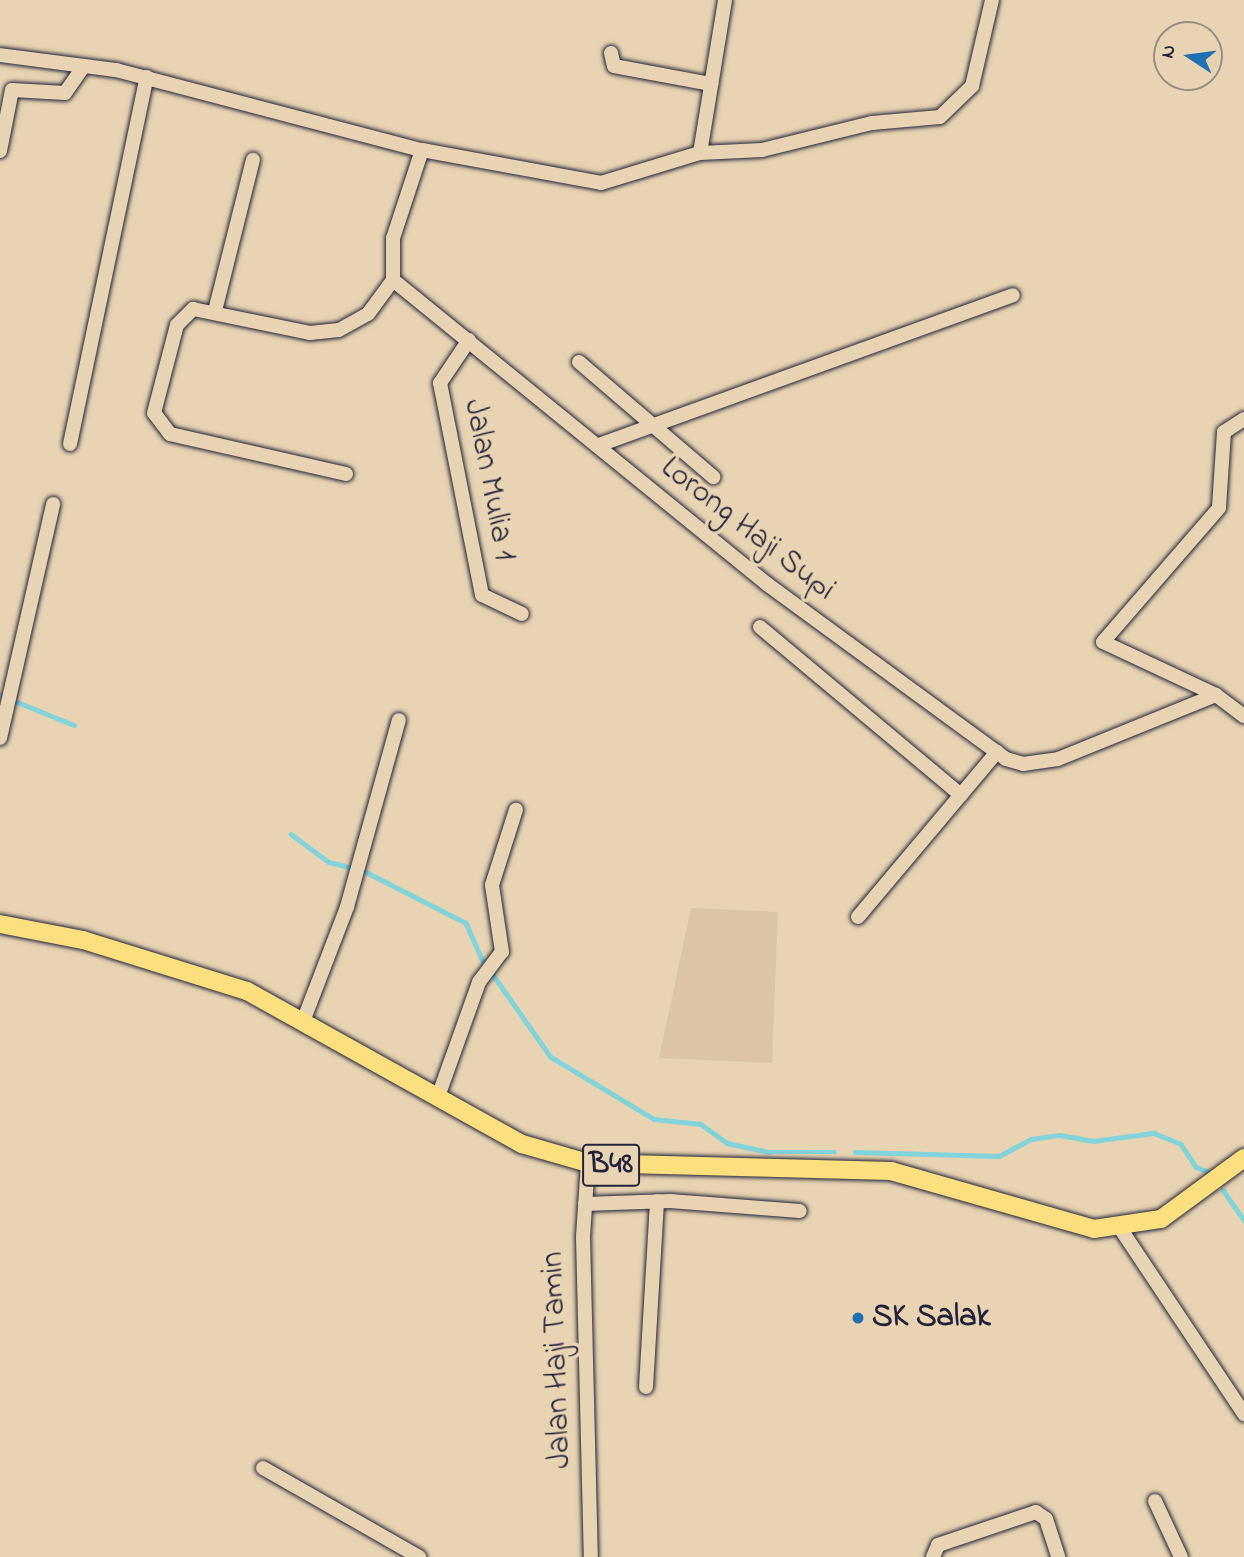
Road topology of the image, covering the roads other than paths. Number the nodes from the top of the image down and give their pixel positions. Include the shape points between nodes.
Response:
1 (725, 0) edge
2 (992, 0) edge
3 (611, 52) dead end
4 (0, 55) edge
5 (84, 66) junction
6 (147, 77) junction
7 (711, 84) junction
8 (6, 89) edge
9 (422, 150) junction
10 (0, 151) edge
11 (700, 153) junction
12 (253, 160) dead end
13 (393, 280) junction
14 (1013, 295) dead end
15 (215, 311) junction
16 (468, 340) junction
17 (579, 362) dead end
18 (1244, 419) edge
19 (653, 426) junction
20 (70, 444) dead end
21 (599, 445) junction
22 (346, 474) dead end
23 (713, 477) dead end
24 (53, 504) dead end
25 (522, 614) dead end
26 (760, 627) dead end
27 (1216, 695) junction
28 (1244, 716) edge
29 (399, 720) dead end
30 (0, 737) edge
31 (997, 752) junction
32 (961, 795) junction
33 (516, 810) dead end
34 (858, 917) dead end
35 (0, 924) edge
36 (304, 1019) junction
37 (439, 1094) junction
38 (1244, 1158) edge
39 (588, 1163) junction
40 (657, 1201) junction
41 (585, 1204) junction
42 (800, 1211) dead end
43 (1120, 1228) junction
44 (646, 1387) dead end
45 (1244, 1414) edge
46 (262, 1468) dead end
47 (1155, 1501) dead end
48 (419, 1557) edge
49 (591, 1557) edge
50 (933, 1557) edge
51 (1058, 1557) edge
52 (1181, 1557) edge

1 - 7 street
2 - 11 street via 972,86 940,117 872,123 762,150
3 - 7 street via 614,66
4 - 5 street
5 - 6 street
5 - 8 street via 65,93
6 - 9 street
6 - 20 street
7 - 11 street
8 - 10 street
9 - 11 street via 601,183
9 - 13 street via 393,239 388,272
12 - 15 street
13 - 15 street via 368,314 339,330 310,333
13 - 16 street, Lorong Haji Supi
14 - 19 street
15 - 22 street via 193,309 177,325 154,413 159,426 170,434
16 - 21 street, Lorong Haji Supi
16 - 25 street, Jalan Mulia 1 via 445,367 443,396 482,595
17 - 19 street
18 - 27 street via 1223,432 1219,508 1102,642
19 - 21 street
19 - 23 street
21 - 31 street, Lorong Haji Supi via 767,584
24 - 30 street
26 - 32 street
27 - 28 street
27 - 31 street, Lorong Haji Supi via 1039,764
29 - 36 street via 356,877
31 - 32 street
32 - 34 street
33 - 37 street via 492,885 504,939 488,967
35 - 36 main road, B48 via 187,969
36 - 37 main road, B48
37 - 39 main road, B48 via 522,1144
38 - 43 main road, B48 via 1161,1219
39 - 41 street, Jalan Haji Tamin
39 - 43 main road, B48 via 891,1171 1040,1218
40 - 41 street
40 - 42 street
40 - 44 street
41 - 49 street, Jalan Haji Tamin
43 - 45 street
46 - 48 street
47 - 52 street
50 - 51 street via 938,1545 1036,1512 1046,1518

